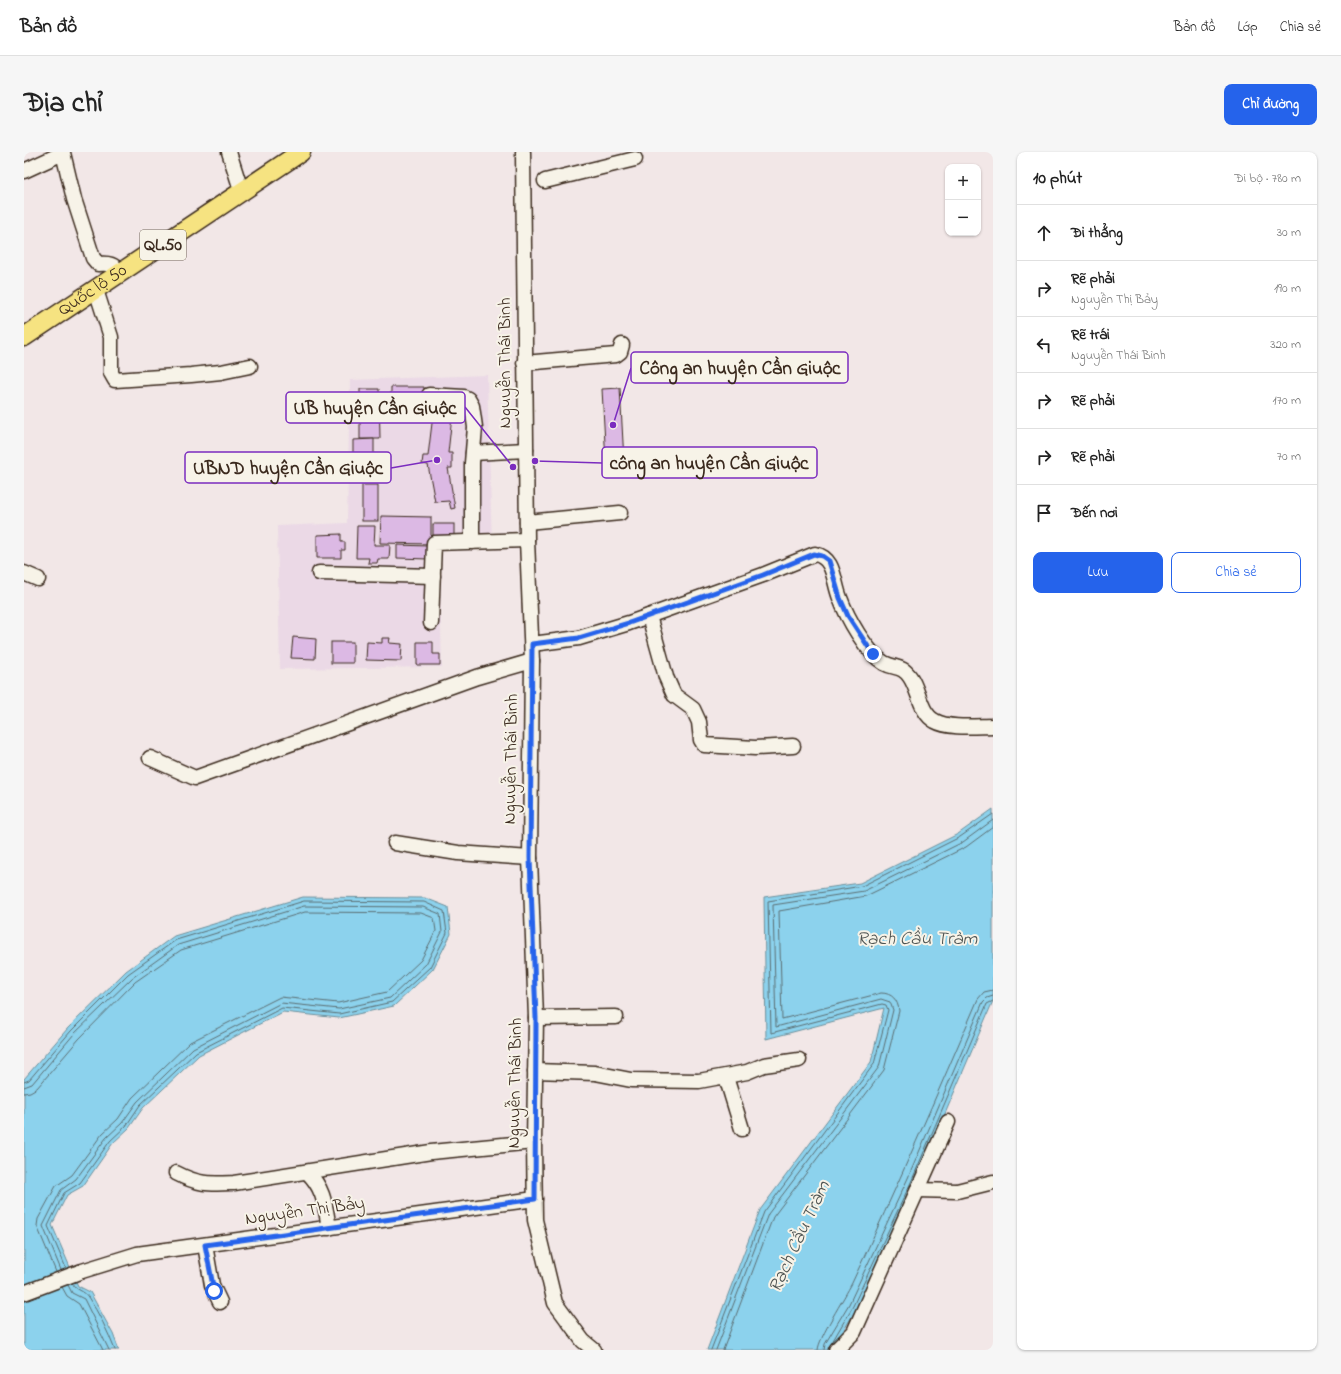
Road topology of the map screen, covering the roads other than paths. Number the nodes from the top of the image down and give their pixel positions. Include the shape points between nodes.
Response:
1 (229, 152) edge
2 (301, 152) edge
3 (523, 152) edge
4 (635, 159) dead end
5 (24, 171) edge
6 (524, 186) junction
7 (242, 193) junction
8 (121, 273) junction
9 (96, 290) junction
10 (24, 337) edge
11 (622, 345) dead end
12 (524, 363) junction
13 (250, 366) dead end
14 (429, 396) dead end
15 (526, 450) junction
16 (473, 453) junction
17 (620, 513) dead end
18 (527, 522) junction
19 (527, 540) junction
20 (472, 542) junction
21 (24, 573) edge
22 (319, 573) dead end
23 (433, 576) junction
24 (38, 579) dead end
25 (649, 616) junction
26 (431, 623) dead end
27 (532, 644) junction
28 (532, 661) junction
29 (993, 726) edge
30 (793, 746) dead end
31 (150, 758) dead end
32 (395, 843) dead end
33 (530, 858) junction
34 (616, 1017) dead end
35 (536, 1018) junction
36 (799, 1060) dead end
37 (535, 1071) junction
38 (726, 1077) junction
39 (948, 1122) dead end
40 (742, 1129) dead end
41 (534, 1142) junction
42 (307, 1172) junction
43 (176, 1173) dead end
44 (993, 1182) edge
45 (918, 1190) junction
46 (535, 1199) junction
47 (328, 1228) junction
48 (205, 1245) junction
49 (24, 1293) edge
50 (220, 1302) dead end
51 (594, 1350) edge
52 (836, 1350) edge

1 - 7 street
2 - 7 main road, Quốc lộ 50 / QL.50
3 - 6 street, Nguyễn Thái Bình
4 - 6 street
5 - 8 street via 63,153 74,199 93,258 98,264 108,263 115,266
6 - 12 street, Nguyễn Thái Bình
7 - 8 main road, Quốc lộ 50 / QL.50
8 - 9 main road, Quốc lộ 50 / QL.50
9 - 10 main road, Quốc lộ 50 / QL.50
9 - 13 street via 111,337 111,374 115,380 221,372
11 - 12 street via 616,355
12 - 15 street, Nguyễn Thái Bình
14 - 16 street via 468,399 472,406 475,427
15 - 16 street
15 - 18 street, Nguyễn Thái Bình
16 - 20 street
17 - 18 street
18 - 19 street, Nguyễn Thái Bình
19 - 20 street
19 - 27 street, Nguyễn Thái Bình
20 - 23 street via 434,543
21 - 24 street
22 - 23 street
23 - 26 street
25 - 27 street via 579,638
25 - 29 street via 814,554 822,556 829,561 840,598 862,638 873,654 883,662 906,672 916,686 925,711 935,721 963,726
25 - 30 street via 666,677 674,695 693,709 704,745 755,748
27 - 28 street, Nguyễn Thái Bình
28 - 31 street via 477,677 196,778
28 - 33 street, Nguyễn Thái Bình
32 - 33 street via 458,853
33 - 35 street, Nguyễn Thái Bình
34 - 35 street
35 - 37 street, Nguyễn Thái Bình
36 - 38 street via 764,1065
37 - 38 street via 595,1073 631,1080 677,1082
37 - 41 street, Nguyễn Thái Bình
38 - 40 street
39 - 45 street
41 - 42 street via 430,1152
41 - 46 street, Nguyễn Thái Bình
42 - 43 street via 210,1184 193,1182
42 - 47 street via 317,1182 322,1194
44 - 45 street via 957,1191
45 - 52 street via 854,1332
46 - 47 street, Nguyễn Thị Bảy
46 - 51 street, Nguyễn Thái Bình via 535,1220 556,1303 583,1341
47 - 48 street, Nguyễn Thị Bảy
48 - 49 street, Nguyễn Thị Bảy via 137,1254
48 - 50 street via 212,1285

